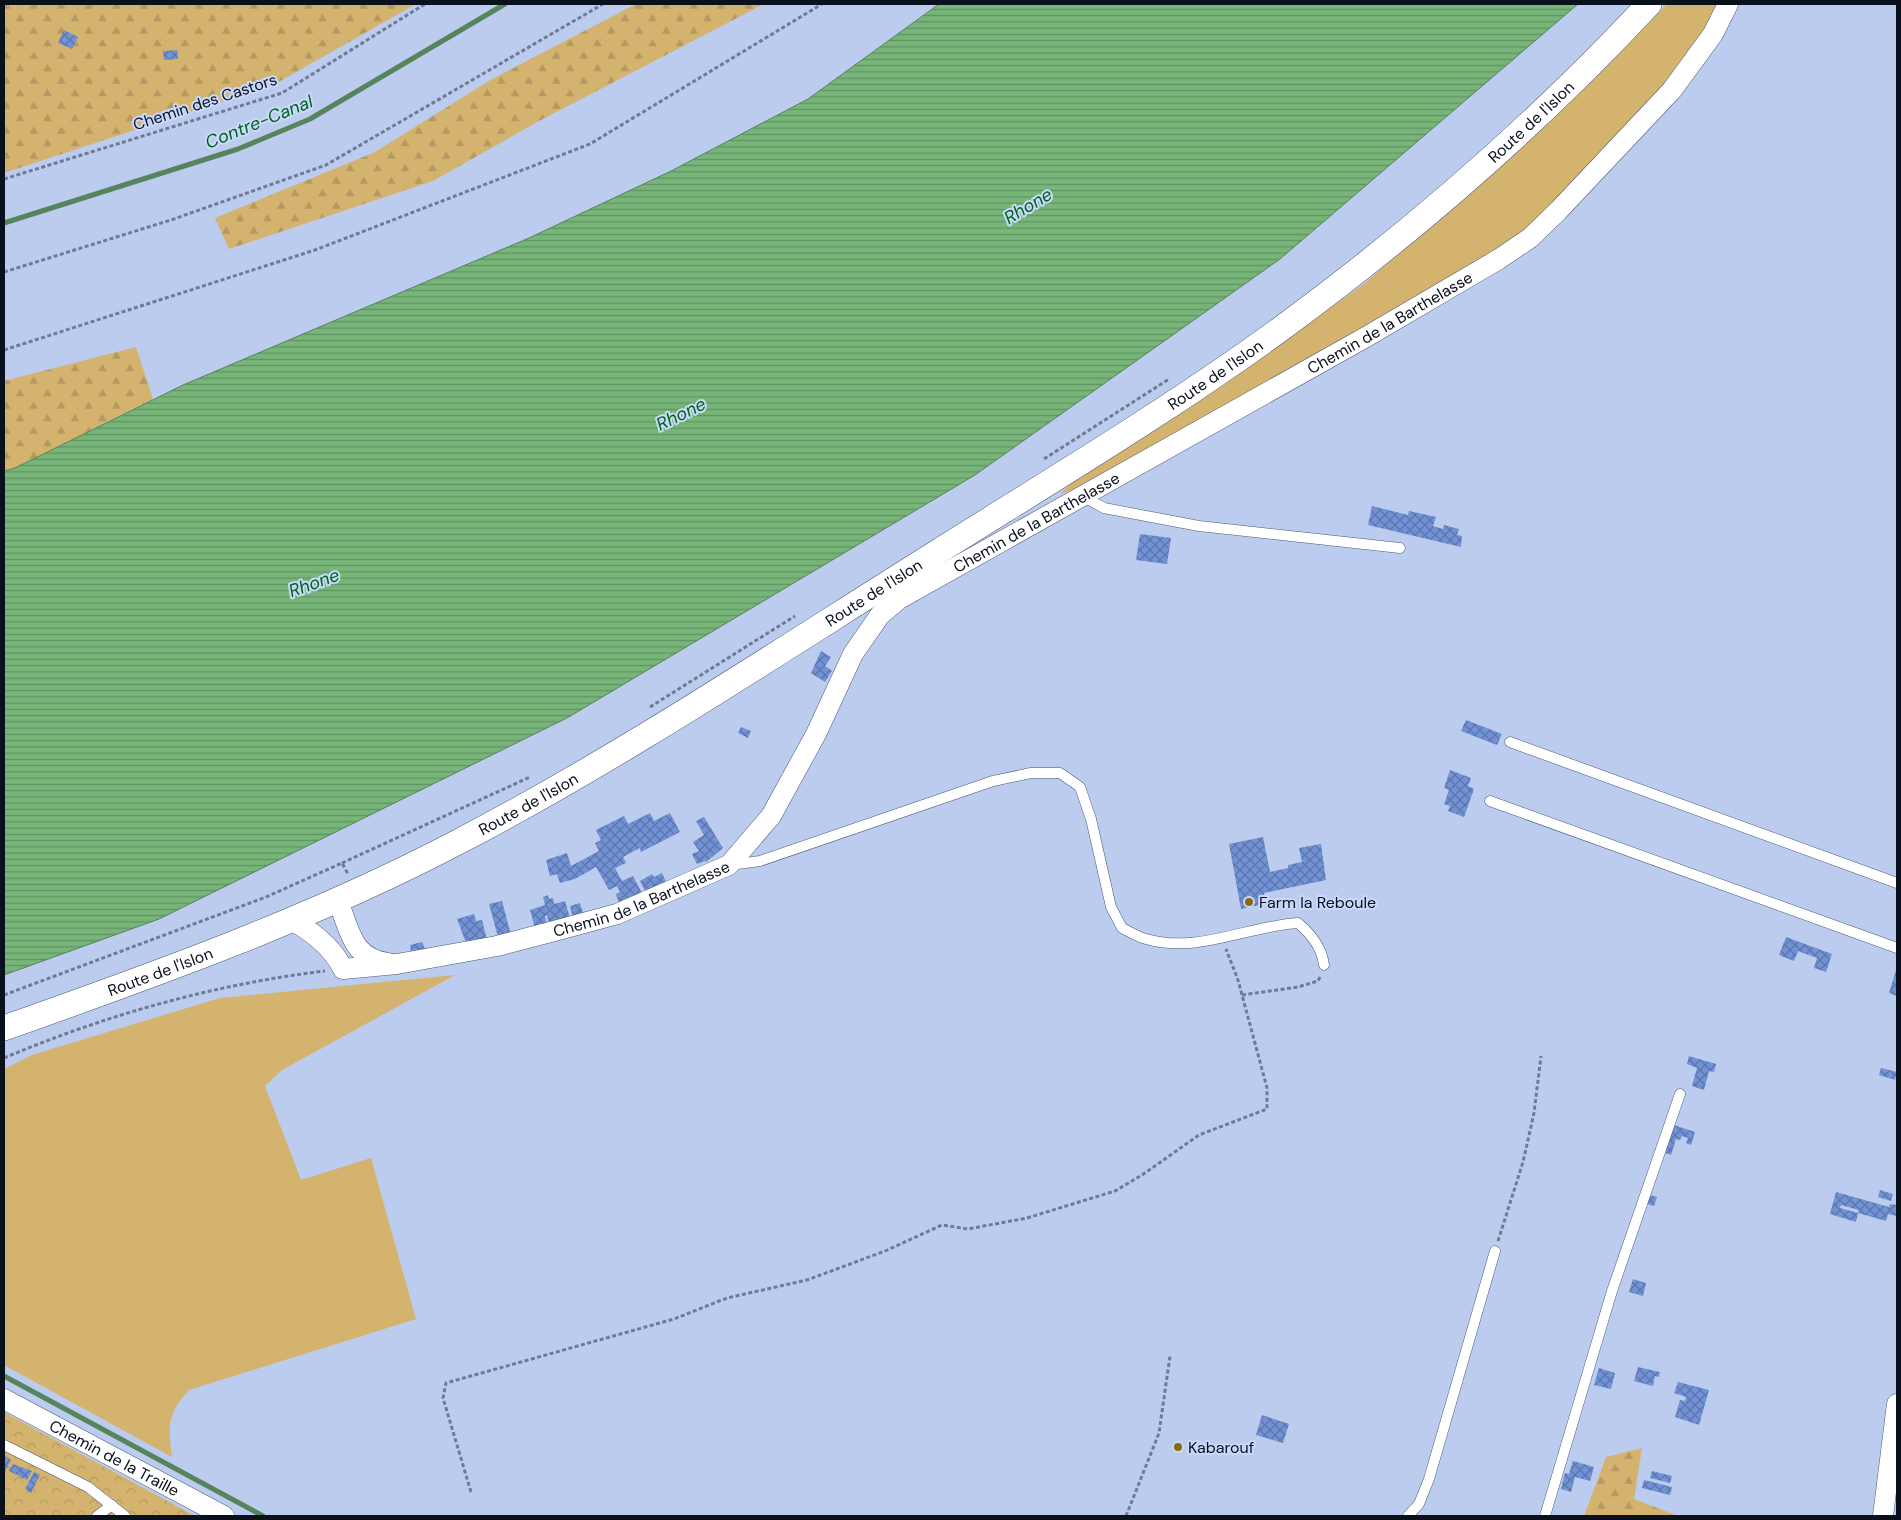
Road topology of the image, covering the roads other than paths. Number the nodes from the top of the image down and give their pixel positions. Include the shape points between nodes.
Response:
1 (1649, 4) edge
2 (1728, 4) edge
3 (1082, 496) junction
4 (1400, 548) dead end
5 (1510, 742) dead end
6 (1490, 801) dead end
7 (729, 865) junction
8 (1897, 883) edge
9 (346, 895) junction
10 (290, 919) junction
11 (1897, 948) edge
12 (397, 964) junction
13 (1324, 965) road end
14 (4, 1028) edge
15 (1680, 1094) dead end
16 (1495, 1251) road end
17 (4, 1399) edge
18 (1897, 1404) edge
19 (4, 1446) edge
20 (112, 1506) junction
21 (97, 1516) edge
22 (125, 1516) edge
23 (224, 1516) edge
24 (1408, 1516) edge
25 (1545, 1516) edge
26 (1882, 1516) edge

1 - 9 street, Route de l'Islon via 1600,56 1479,170 1278,331 1145,421 620,752 454,844
2 - 3 street, Chemin de la Barthelasse via 1714,34 1672,90 1530,238 1366,337
3 - 4 lane via 1104,508 1199,526
3 - 7 street, Chemin de la Barthelasse via 898,599 880,616 853,654 816,734 771,816
5 - 8 lane
6 - 11 lane
7 - 12 street, Chemin de la Barthelasse via 617,914 498,946
7 - 13 lane via 760,861 993,781 1031,773 1060,773 1080,787 1091,819 1111,907 1122,928 1146,940 1182,944 1298,923 1310,933
9 - 10 street, Route de l'Islon
9 - 12 street via 352,940 359,951 370,958
10 - 12 street, Chemin de la Barthelasse via 315,934 343,969
10 - 14 street, Route de l'Islon via 118,988
15 - 25 lane via 1612,1291
16 - 24 lane via 1429,1479 1419,1504
17 - 23 street, Chemin de la Traille
18 - 26 street
19 - 20 lane via 88,1487
20 - 21 lane
20 - 22 lane

